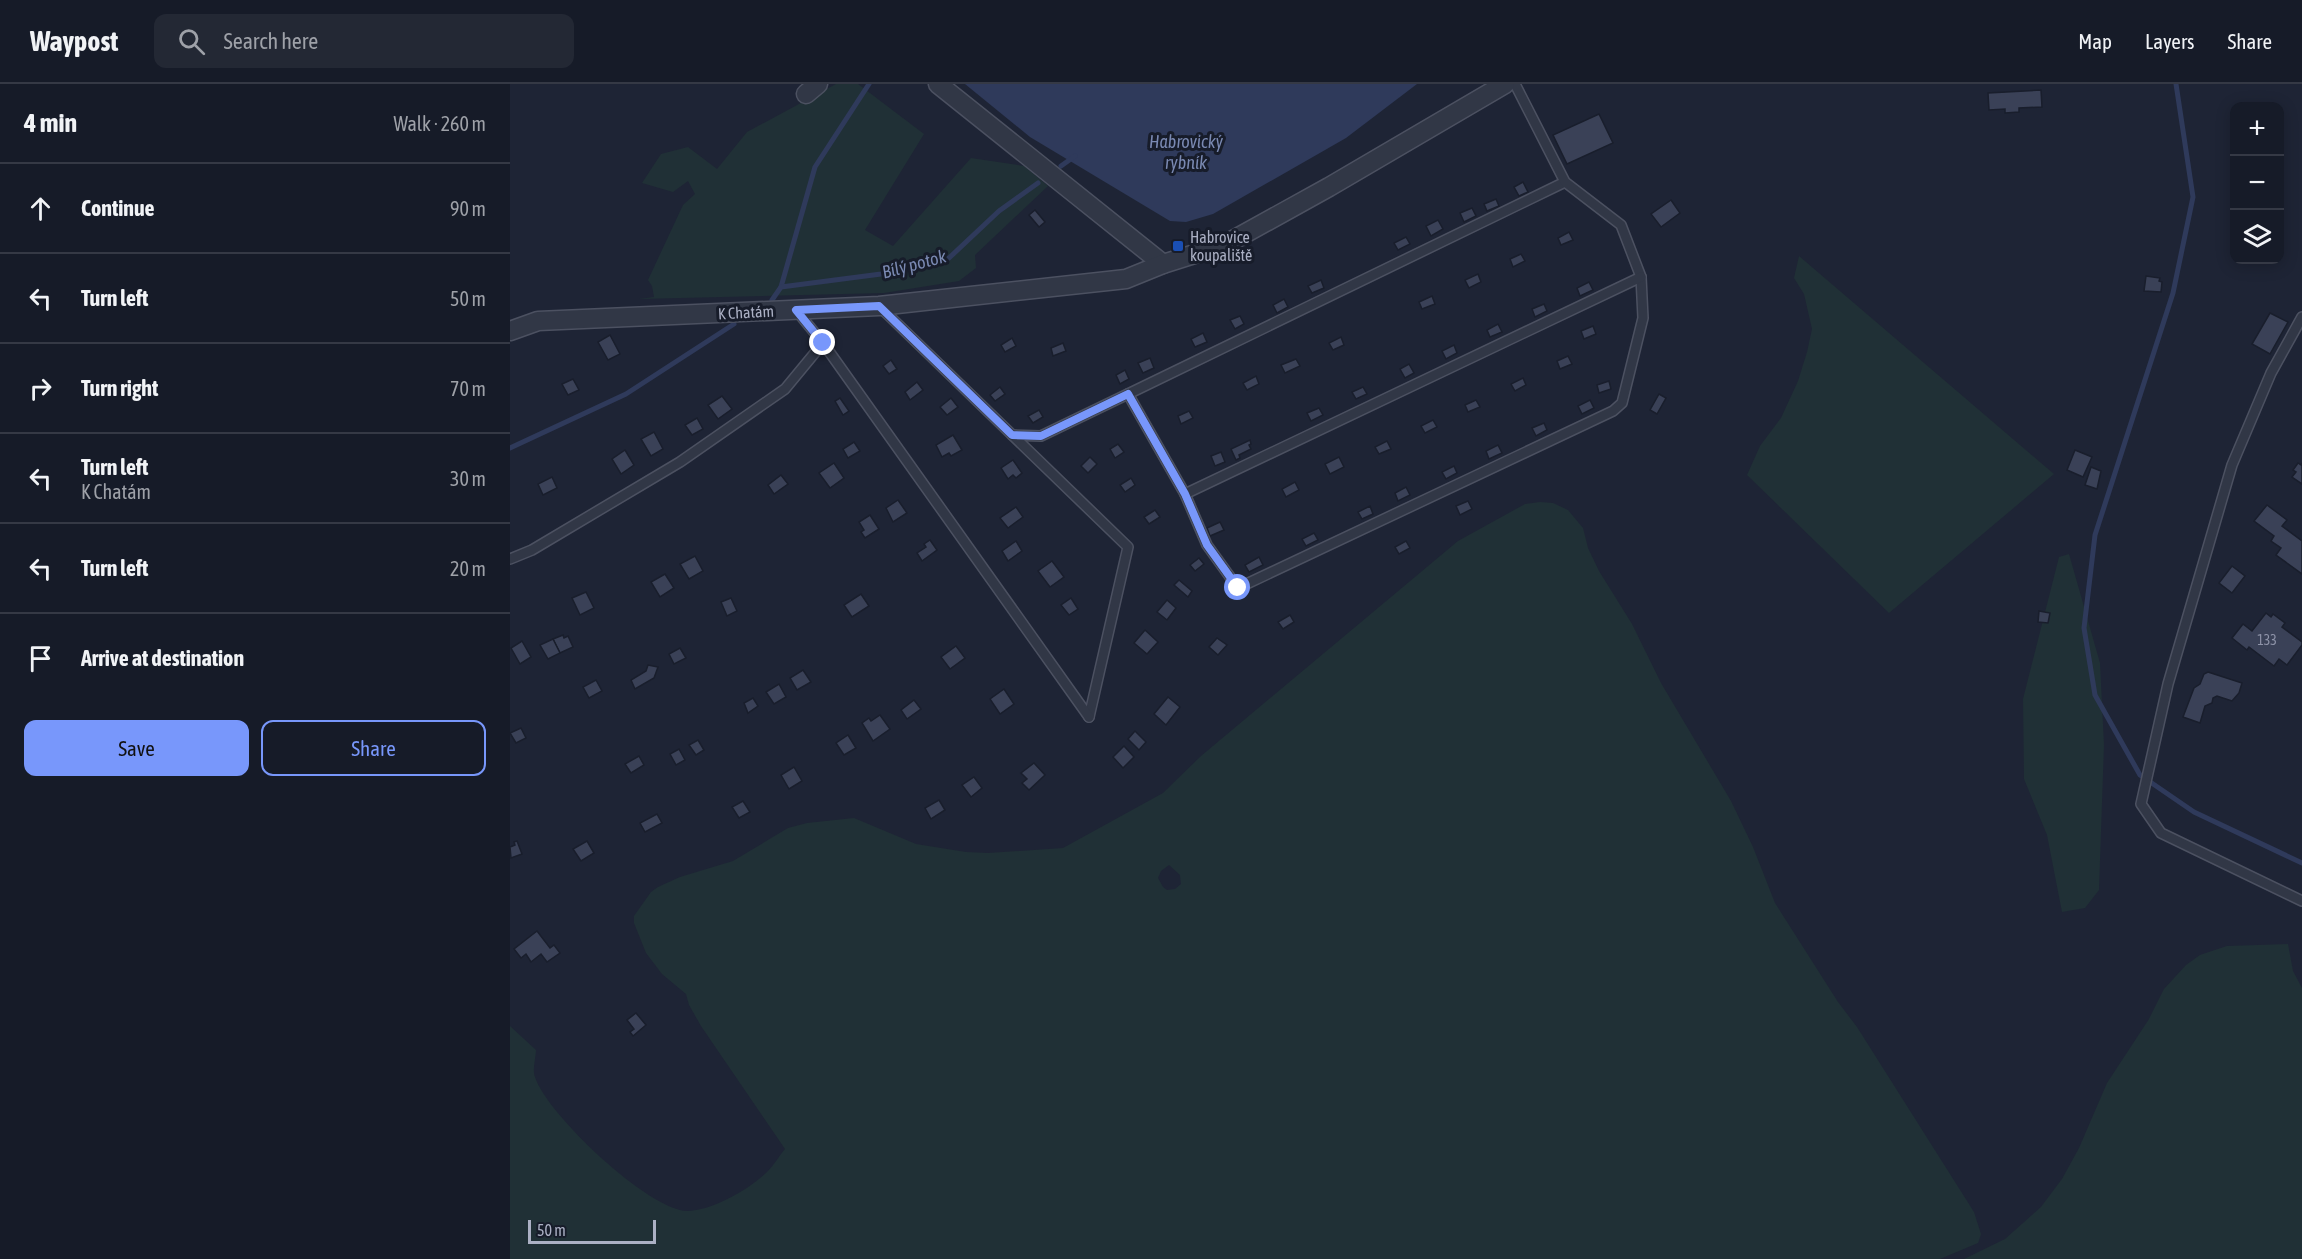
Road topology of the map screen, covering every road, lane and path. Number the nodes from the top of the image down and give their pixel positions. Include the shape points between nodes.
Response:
1 (938, 84) edge
2 (1505, 84) edge
3 (1515, 84) edge
4 (1565, 182) junction
5 (1162, 264) junction
6 (1641, 277) junction
7 (879, 306) junction
8 (796, 310) junction
9 (2302, 317) edge
10 (510, 331) edge
11 (823, 343) junction
12 (1128, 394) junction
13 (1012, 435) junction
14 (1185, 494) junction
15 (510, 559) edge
16 (2302, 901) edge

1 - 5 street
2 - 5 street, K Chatám via 1226,244
3 - 4 lane
4 - 6 lane via 1621,225
4 - 12 lane
5 - 7 street, K Chatám via 1126,279
6 - 14 lane
6 - 14 lane via 1643,318 1622,403 1613,411 1238,588 1207,545
7 - 8 street, K Chatám
7 - 13 lane
8 - 10 street, K Chatám via 538,321
8 - 11 lane
9 - 16 lane via 2271,373 2232,465 2168,684 2141,804 2161,833
11 - 13 lane via 1089,717 1128,548
11 - 15 lane via 785,389 680,462 532,550
12 - 13 lane via 1041,436
12 - 14 lane

